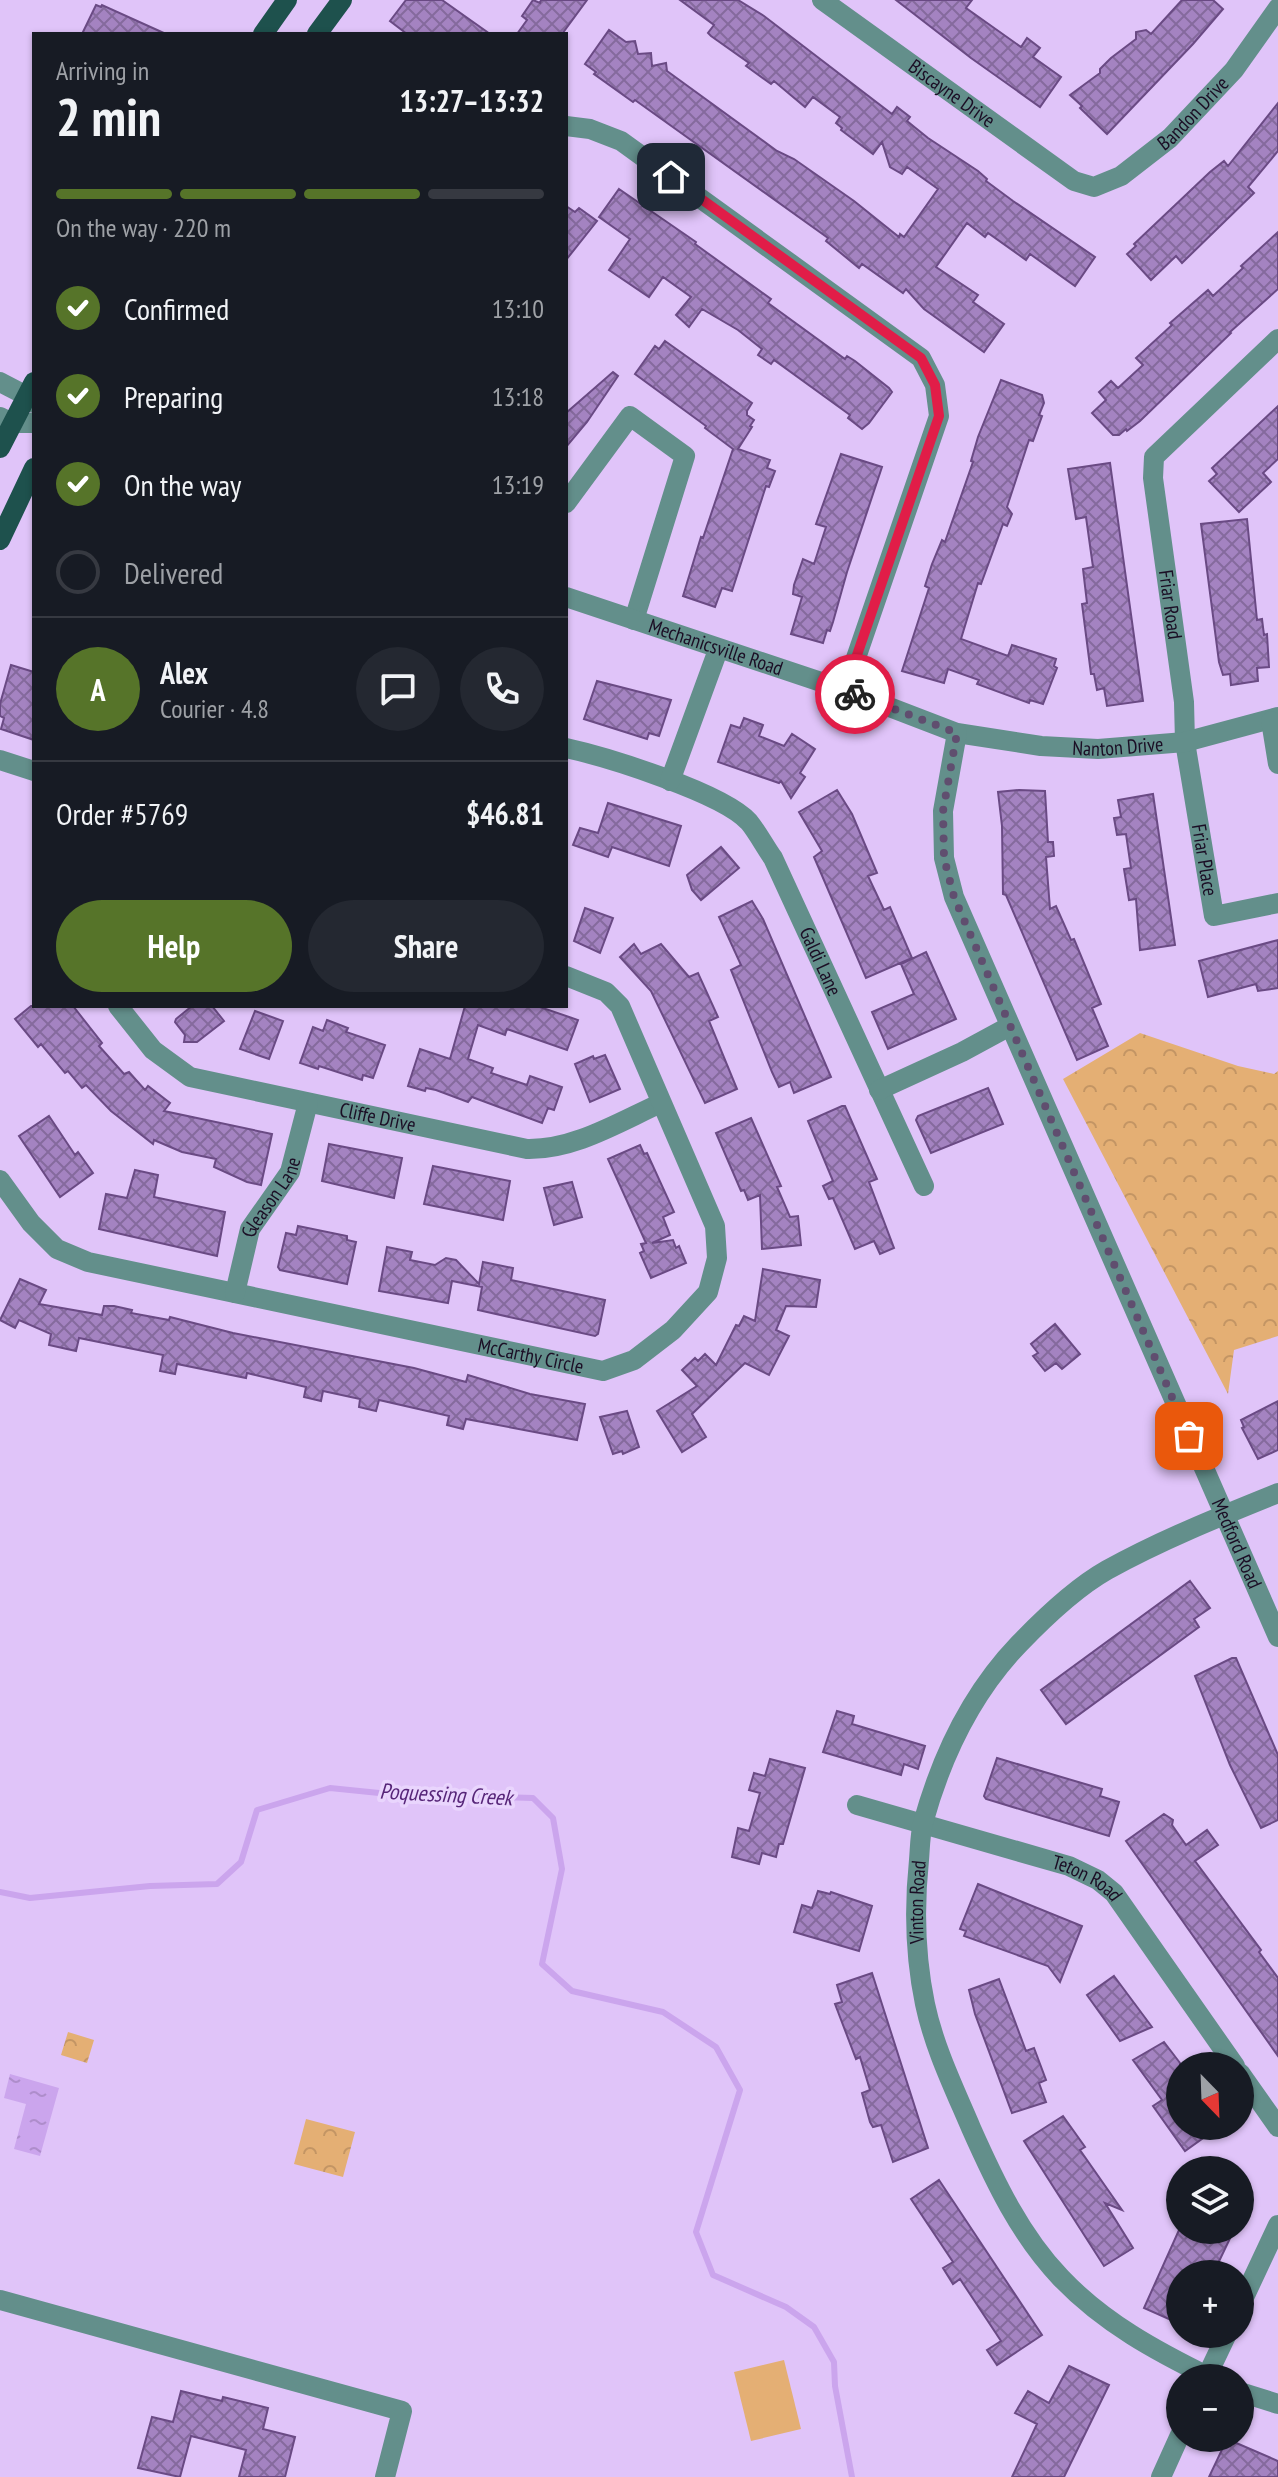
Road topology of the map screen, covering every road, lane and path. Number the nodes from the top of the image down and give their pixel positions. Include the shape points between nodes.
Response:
1 (287, 0) edge
2 (342, 0) edge
3 (822, 0) edge
4 (1278, 8) edge
5 (264, 32) edge
6 (318, 32) edge
7 (568, 126) edge
8 (1085, 184) joint
9 (1278, 339) edge
10 (0, 382) edge
11 (31, 393) edge
12 (6, 420) edge
13 (32, 423) edge
14 (0, 448) edge
15 (32, 472) edge
16 (568, 500) edge
17 (0, 540) edge
18 (568, 598) edge
19 (634, 620) junction
20 (718, 650) junction
21 (845, 690) junction
22 (1275, 719) edge
23 (957, 733) junction
24 (1185, 742) junction
25 (568, 749) edge
26 (0, 760) edge
27 (1278, 764) edge
28 (32, 770) edge
29 (670, 781) junction
30 (1278, 903) edge
31 (568, 977) edge
32 (120, 1008) edge
33 (1010, 1026) junction
34 (879, 1090) junction
35 (308, 1103) junction
36 (661, 1103) junction
37 (0, 1180) edge
38 (924, 1186) dead end
39 (235, 1293) junction
40 (1278, 1493) edge
41 (1224, 1515) junction
42 (1278, 1637) edge
43 (857, 1805) dead end
44 (922, 1825) junction
45 (1225, 2052) edge
46 (1254, 2093) edge
47 (1278, 2127) edge
48 (1278, 2225) edge
49 (1254, 2276) edge
50 (0, 2300) edge
51 (1182, 2364) edge
52 (1254, 2396) edge
53 (1278, 2404) edge
54 (1172, 2452) edge
55 (385, 2477) edge
56 (1161, 2477) edge

1 - 5 main road
2 - 6 main road
3 - 8 street, Biscayne Drive
4 - 8 street, Bandon Drive via 1234,70 1170,138 1121,176 1094,187
7 - 21 street via 621,141 921,358 935,385 939,416
9 - 24 street, Friar Road via 1154,457
10 - 11 street
11 - 12 main road
12 - 13 street
12 - 14 main road
15 - 17 main road
16 - 19 street via 630,416 685,456
18 - 19 street, Mechanicsville Road
19 - 20 street, Mechanicsville Road
20 - 21 street, Mechanicsville Road
20 - 29 street
21 - 23 street, Mechanicsville Road
22 - 24 street, Nanton Drive
22 - 27 street
23 - 24 street, Nanton Drive via 1069,748
23 - 33 street, Medford Road via 943,811 944,858 954,897
24 - 30 street, Friar Place via 1214,916
25 - 29 street, Galdi Lane
26 - 28 street
29 - 34 street, Galdi Lane via 722,801 748,821 773,858
31 - 36 street, McCarthy Circle via 606,992 620,1006
32 - 35 street, Cliffe Drive via 153,1050 190,1077
33 - 34 street
33 - 41 street, Medford Road
34 - 38 street, Galdi Lane
35 - 36 street, Cliffe Drive via 542,1149 567,1144
35 - 39 street, Gleason Lane via 290,1172 250,1229
36 - 39 street, McCarthy Circle via 715,1226 717,1258 708,1292 673,1330 634,1360 603,1371
37 - 39 street, McCarthy Circle via 57,1249 88,1262
40 - 41 street, Vinton Road
41 - 42 street, Medford Road
41 - 44 street, Vinton Road via 1105,1571 1018,1645 982,1689 955,1736
43 - 44 street, Teton Road
44 - 45 street, Teton Road via 1069,1866 1098,1880 1114,1893
44 - 51 street, Vinton Road via 916,1947 925,2006 943,2063 1014,2219 1060,2277 1100,2314
46 - 47 street
48 - 49 street
50 - 55 street via 402,2411
52 - 53 street
54 - 56 street

